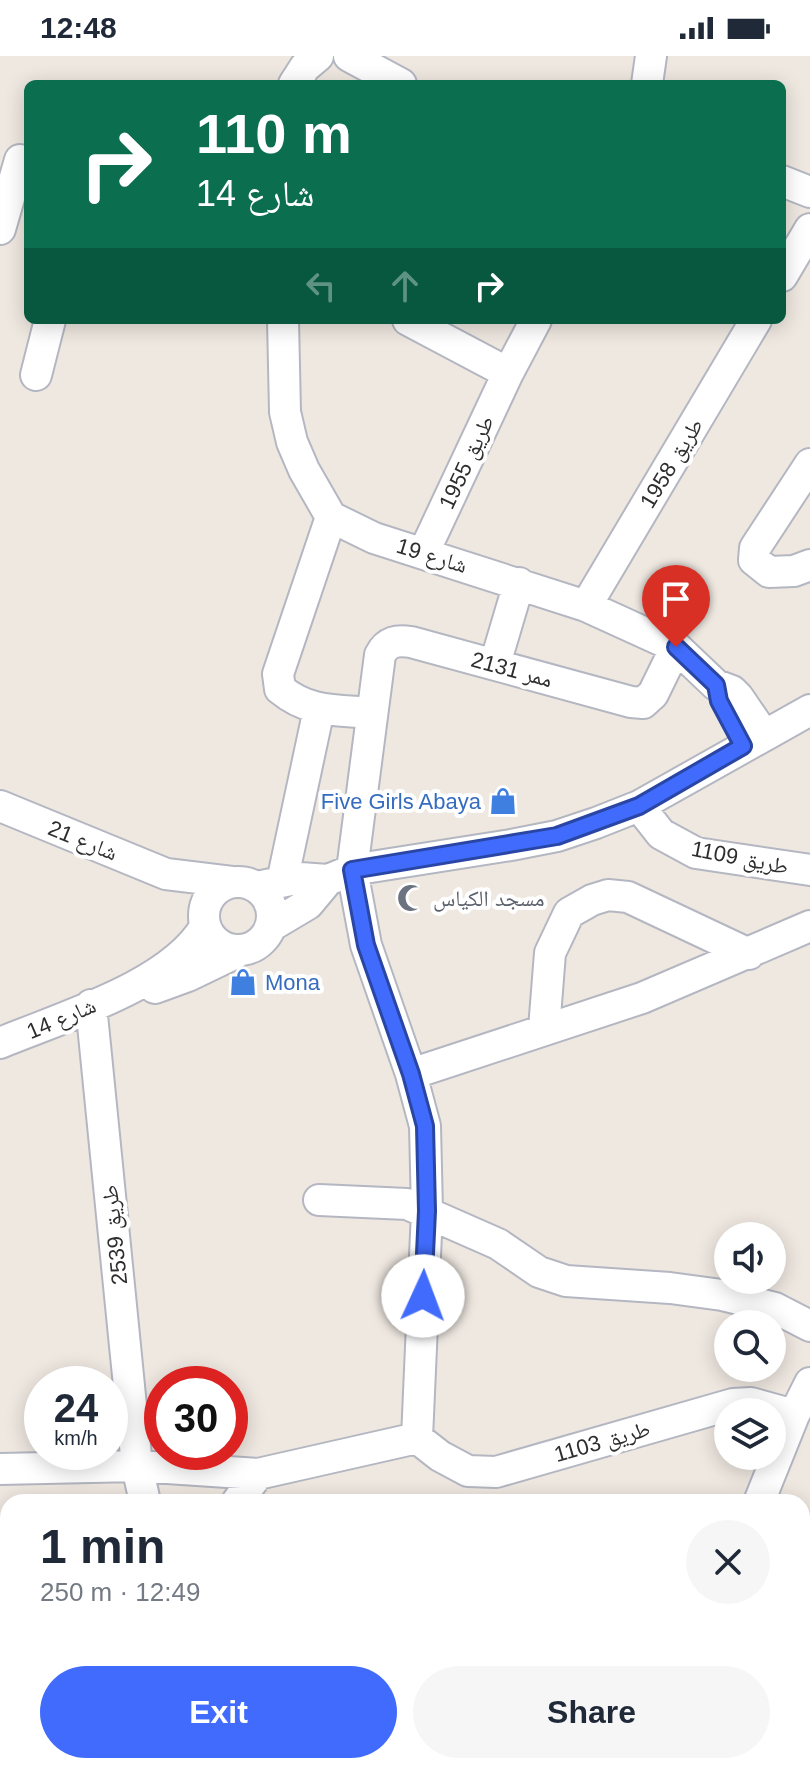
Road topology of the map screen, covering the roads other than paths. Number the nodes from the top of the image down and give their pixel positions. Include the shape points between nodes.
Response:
1 (318, 56) edge
2 (349, 56) edge
3 (651, 56) edge
4 (297, 80) edge
5 (394, 80) edge
6 (648, 80) edge
7 (16, 159) edge
8 (786, 183) edge
9 (810, 192) edge
10 (0, 229) edge
11 (810, 229) edge
12 (786, 269) edge
13 (49, 324) edge
14 (283, 324) edge
15 (416, 324) edge
16 (534, 324) edge
17 (754, 324) edge
18 (508, 373) junction
19 (36, 375) dead end
20 (810, 464) edge
21 (331, 517) junction
22 (424, 552) junction
23 (810, 565) edge
24 (519, 583) junction
25 (586, 606) junction
26 (676, 647) junction
27 (495, 664) junction
28 (319, 709) junction
29 (810, 710) edge
30 (372, 713) junction
31 (753, 740) junction
32 (0, 806) edge
33 (639, 806) junction
34 (810, 870) edge
35 (166, 874) junction
36 (340, 875) junction
37 (257, 883) junction
38 (205, 925) junction
39 (271, 926) junction
40 (810, 926) edge
41 (242, 950) junction
42 (749, 954) junction
43 (122, 993) junction
44 (91, 1005) junction
45 (544, 1029) junction
46 (0, 1043) edge
47 (411, 1074) junction
48 (319, 1200) dead end
49 (427, 1211) junction
50 (810, 1326) edge
51 (810, 1383) edge
52 (794, 1415) junction
53 (417, 1438) junction
54 (137, 1466) junction
55 (0, 1469) edge
56 (258, 1474) junction
57 (143, 1494) edge
58 (243, 1494) edge
59 (762, 1494) edge

1 - 4 street
2 - 5 street
3 - 6 street
7 - 10 street
8 - 9 street
11 - 12 street
13 - 19 street
14 - 21 street via 285,412 292,442
15 - 18 street
16 - 18 street, طريق 1955
17 - 25 street, طريق 1958
18 - 22 street, طريق 1955
20 - 23 street via 755,548 754,560 769,572
21 - 22 street, شارع 19 via 374,538
21 - 28 street via 278,674 280,689 297,703
22 - 24 street, شارع 19
24 - 25 street, شارع 19
24 - 27 street
25 - 26 street, شارع 19
26 - 27 street, ممر 2131 via 653,694 643,703
26 - 31 street, شارع 19 via 716,685 719,701
27 - 30 street, ممر 2131 via 411,642 390,643 380,655
28 - 30 street
28 - 37 street
29 - 31 street
30 - 36 street, ممر 2131
31 - 33 street
32 - 35 street, شارع 21
33 - 34 street, طريق 1109 via 661,834 696,853
33 - 36 street via 557,836
35 - 37 street, شارع 21
35 - 38 street, شارع 21
36 - 37 street
36 - 39 street via 308,904
36 - 47 street, ممر 2131
37 - 38 street via 213,892
37 - 39 street via 269,899
38 - 41 street via 223,947
38 - 43 street, شارع 14 via 178,960
39 - 41 street via 260,942
40 - 42 street
41 - 43 street, شارع 14 via 172,982
42 - 45 street via 642,998
42 - 45 street via 628,897 592,900 569,913 550,953
43 - 44 street, شارع 14
44 - 46 street, شارع 14
44 - 54 street, طريق 2539
45 - 47 street
47 - 49 street, ممر 2131 via 425,1126
48 - 49 street via 379,1201
49 - 50 street via 498,1244 539,1272 566,1281 722,1295 775,1308
49 - 53 street, ممر 2131
51 - 52 street
52 - 53 street, طريق 1103 via 751,1403 733,1404 496,1472 468,1471
52 - 59 street
53 - 56 street
54 - 55 street
54 - 56 street
54 - 57 street, طريق 2539
56 - 58 street

